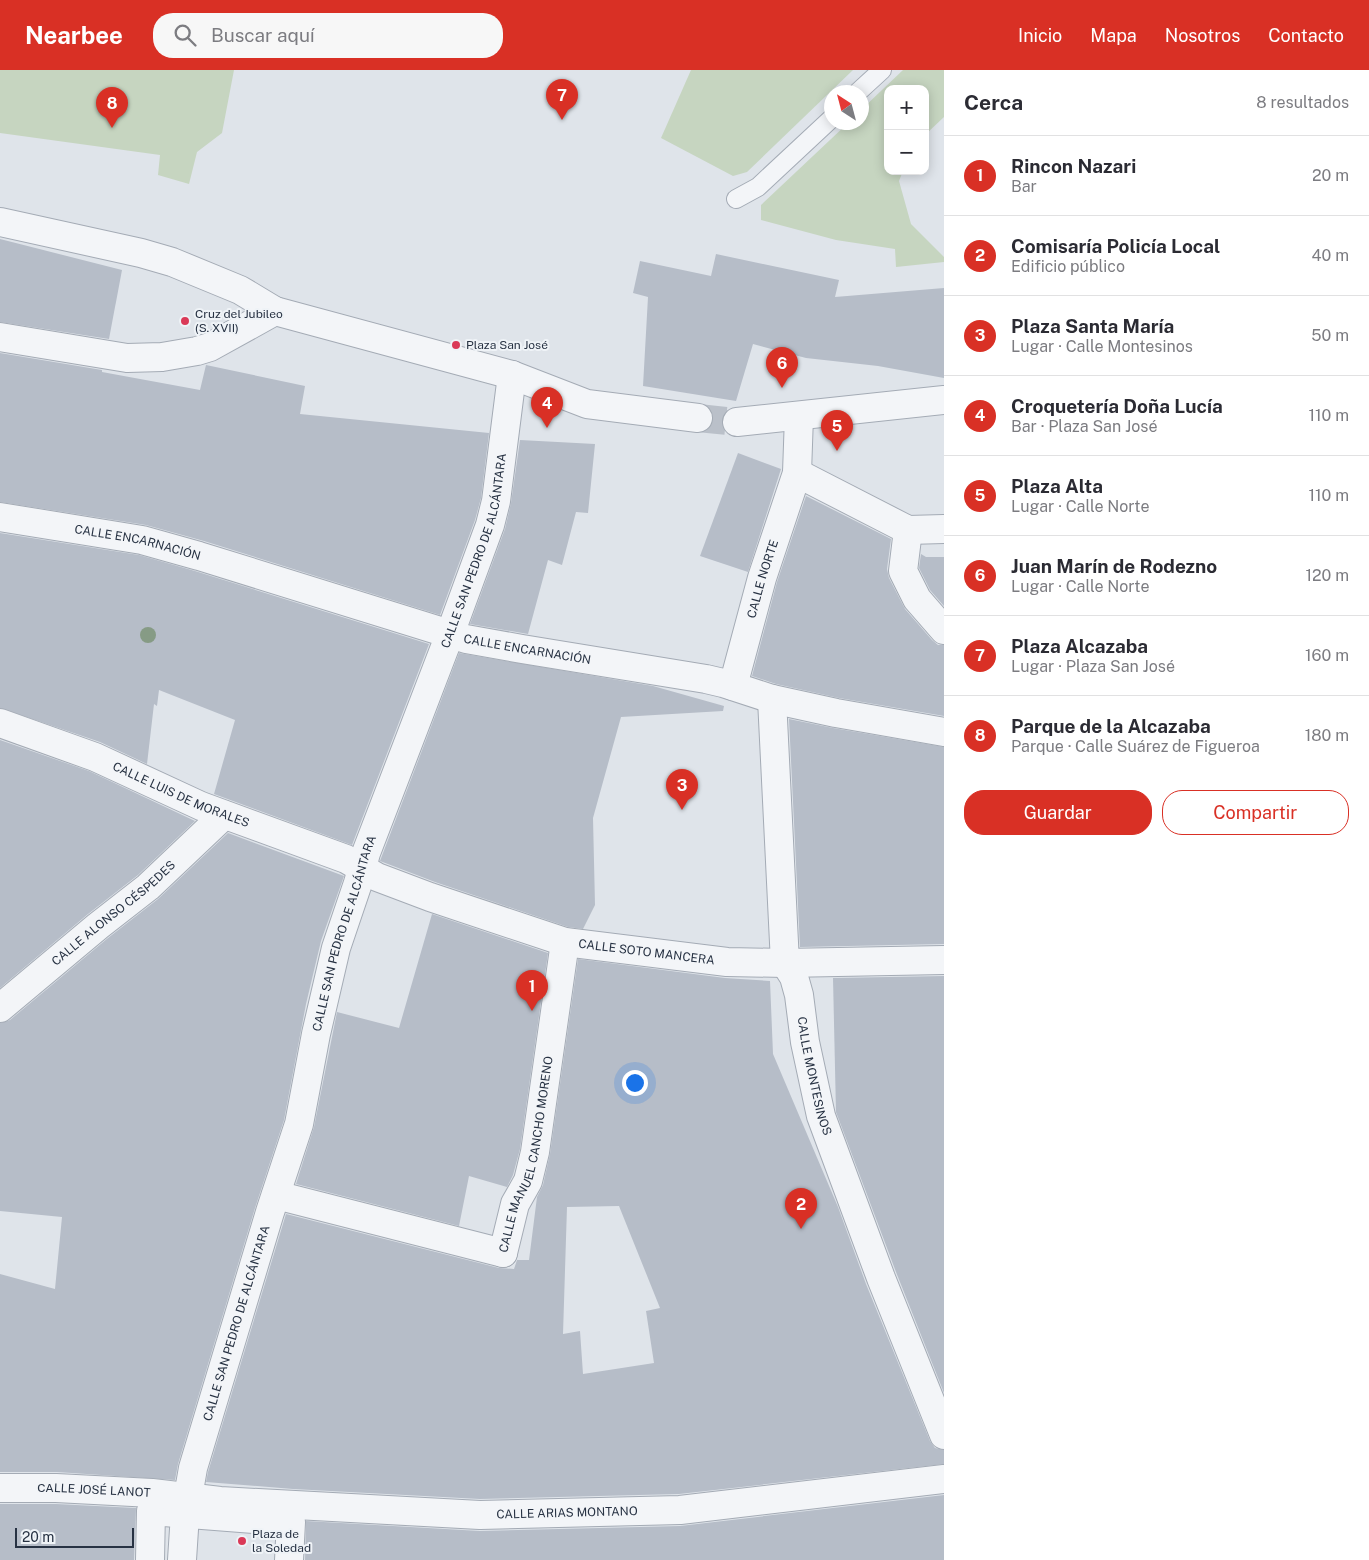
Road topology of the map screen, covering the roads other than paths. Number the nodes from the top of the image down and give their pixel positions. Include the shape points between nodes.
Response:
1 (882, 70) edge
2 (866, 85) edge
3 (824, 125) edge
4 (736, 199) dead end
5 (0, 222) edge
6 (275, 311) junction
7 (0, 337) edge
8 (512, 375) junction
9 (944, 400) edge
10 (798, 416) junction
11 (698, 418) tunnel mouth
12 (737, 422) tunnel mouth
13 (797, 473) junction
14 (0, 517) edge
15 (944, 529) edge
16 (908, 530) junction
17 (944, 630) edge
18 (450, 634) junction
19 (732, 686) junction
20 (772, 699) junction
21 (0, 723) edge
22 (944, 732) edge
23 (224, 815) junction
24 (362, 868) junction
25 (565, 942) junction
26 (944, 960) edge
27 (785, 963) junction
28 (0, 1008) edge
29 (276, 1195) junction
30 (944, 1435) edge
31 (944, 1479) edge
32 (0, 1488) edge
33 (187, 1506) junction
34 (150, 1560) edge
35 (182, 1560) edge
36 (289, 1560) edge

1 - 2 lane
3 - 4 lane via 758,186
5 - 6 street via 172,262 240,290
6 - 7 street via 210,347 162,357 127,358
6 - 8 street
8 - 11 street via 587,404
8 - 18 street, CALLE SAN PEDRO DE ALCÁNTARA via 496,501
9 - 10 street
10 - 12 street
10 - 13 street, CALLE NORTE
13 - 16 street
13 - 19 street, CALLE NORTE via 762,578
14 - 18 street, CALLE ENCARNACIÓN via 142,540
15 - 16 street
16 - 17 street via 903,571 917,599
18 - 19 street, CALLE ENCARNACIÓN
18 - 24 street, CALLE SAN PEDRO DE ALCÁNTARA
19 - 20 street, CALLE ENCARNACIÓN
20 - 22 street, CALLE ENCARNACIÓN
20 - 27 street, CALLE MONTESINOS
21 - 23 street, CALLE LUIS DE MORALES via 95,757
23 - 24 street, CALLE LUIS DE MORALES via 346,859
23 - 28 street, CALLE ALONSO CÉSPEDES via 148,887
24 - 25 street, CALLE SOTO MANCERA via 430,897
24 - 29 street, CALLE SAN PEDRO DE ALCÁNTARA via 336,948 299,1124
25 - 27 street, CALLE SOTO MANCERA via 727,962
25 - 29 street, CALLE MANUEL CANCHO MORENO via 535,1152 528,1181 515,1204 502,1253
26 - 27 street, CALLE SOTO MANCERA
27 - 30 street, CALLE MONTESINOS via 799,995 805,1042 821,1116
29 - 33 street, CALLE SAN PEDRO DE ALCÁNTARA via 193,1468
31 - 33 street, CALLE ARIAS MONTANO via 689,1509 612,1513 451,1514 220,1501
32 - 33 street, CALLE JOSÉ LANOT via 152,1493
33 - 34 street via 151,1511
33 - 35 street
33 - 36 street via 291,1522

